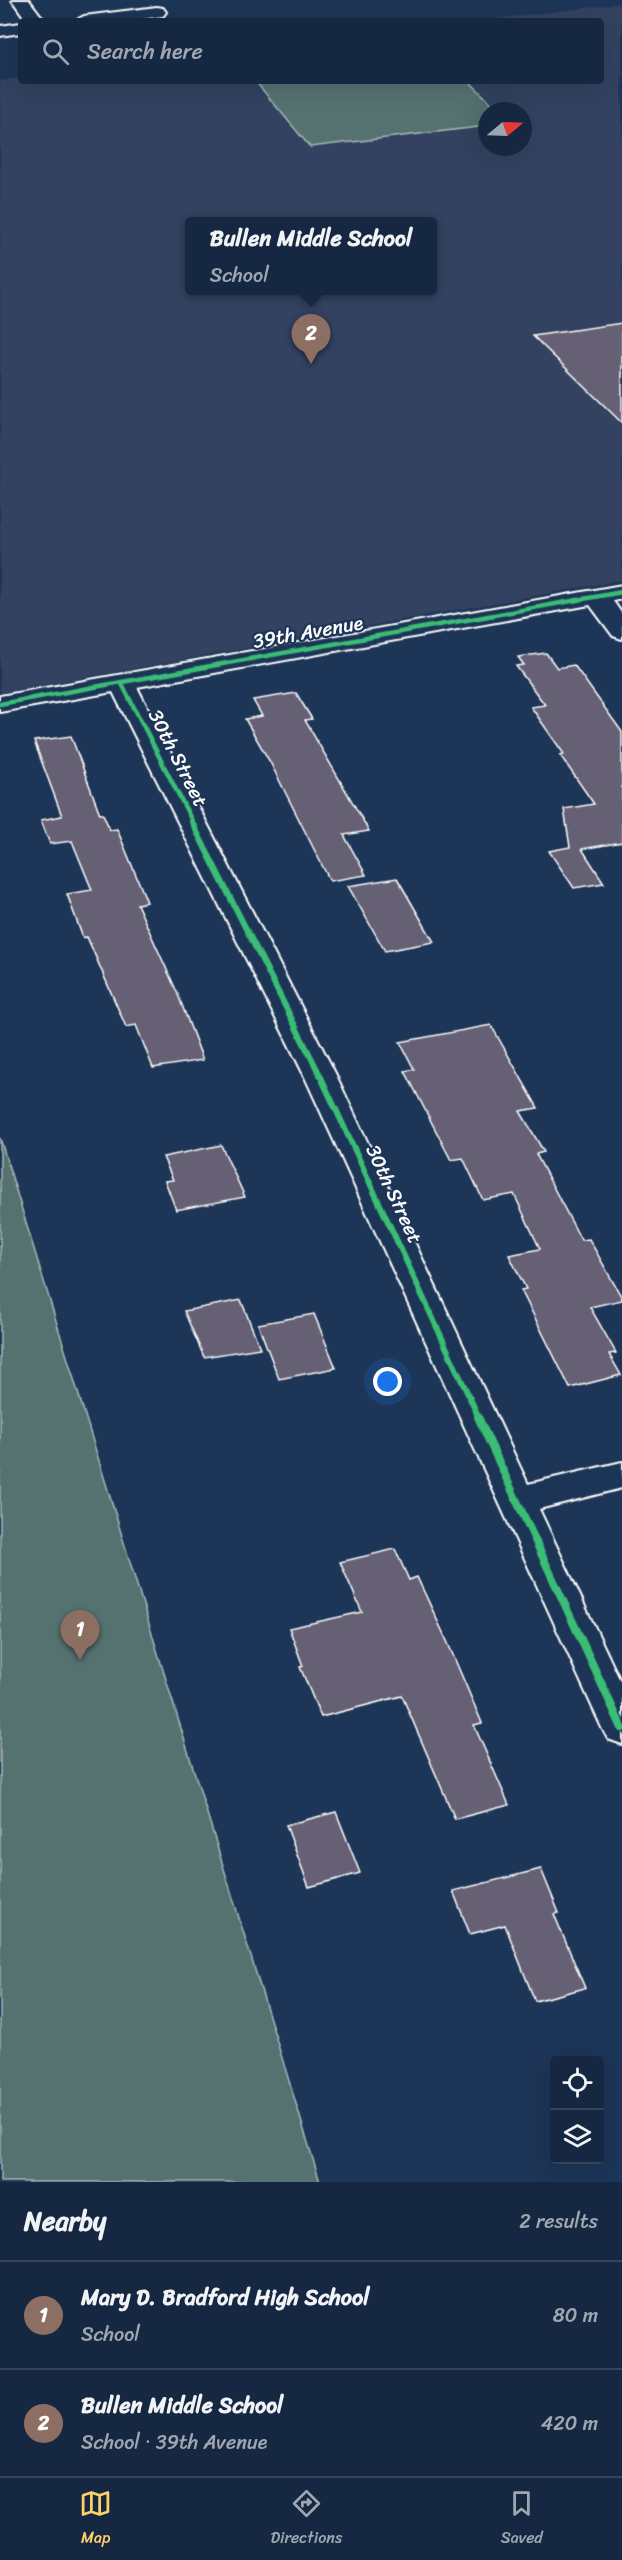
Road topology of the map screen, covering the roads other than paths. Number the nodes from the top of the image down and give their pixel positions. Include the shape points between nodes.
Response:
1 (20, 0) edge
2 (157, 12) dead end
3 (34, 18) edge
4 (108, 18) edge
5 (18, 28) edge
6 (0, 31) edge
7 (622, 592) edge
8 (596, 596) junction
9 (622, 630) edge
10 (121, 682) junction
11 (0, 704) edge
12 (622, 1475) edge
13 (518, 1500) junction
14 (622, 1728) edge

1 - 3 street
2 - 4 street
5 - 6 street
7 - 8 street, 39th Avenue
8 - 9 street
8 - 10 street, 39th Avenue
10 - 11 street, 39th Avenue
10 - 13 street, 30th Street via 320,1075
12 - 13 street
13 - 14 street, 30th Street

